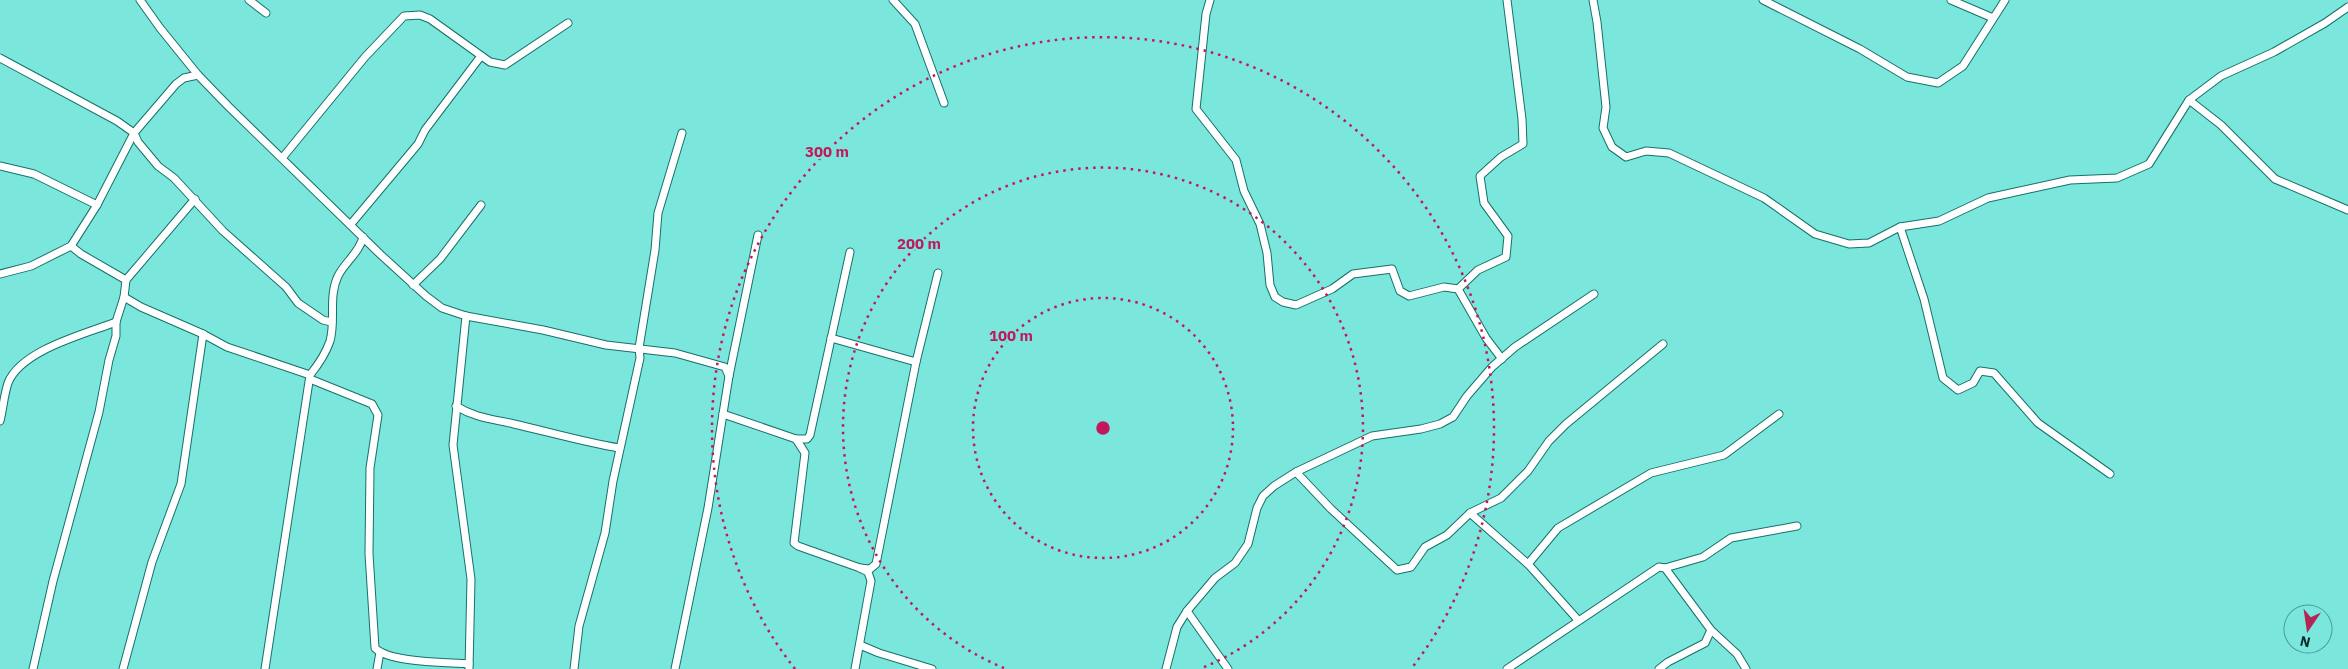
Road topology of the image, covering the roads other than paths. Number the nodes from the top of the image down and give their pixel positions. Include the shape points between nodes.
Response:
1 (140, 0) edge
2 (249, 0) edge
3 (894, 0) edge
4 (1210, 0) edge
5 (1506, 0) edge
6 (1593, 0) edge
7 (1762, 0) edge
8 (1951, 0) edge
9 (2005, 0) edge
10 (2348, 7) edge
11 (266, 13) dead end
12 (1993, 18) junction
13 (568, 23) dead end
14 (481, 56) junction
15 (0, 58) edge
16 (198, 75) junction
17 (2189, 100) junction
18 (944, 102) dead end
19 (134, 133) junction
20 (682, 133) dead end
21 (282, 157) junction
22 (0, 166) edge
23 (195, 199) junction
24 (97, 205) junction
25 (481, 205) dead end
26 (2348, 210) edge
27 (351, 224) junction
28 (1900, 227) junction
29 (758, 235) dead end
30 (363, 237) junction
31 (71, 246) junction
32 (850, 252) dead end
33 (938, 273) dead end
34 (0, 274) edge
35 (126, 280) junction
36 (413, 285) junction
37 (1458, 289) junction
38 (1594, 294) dead end
39 (124, 297) junction
40 (466, 316) junction
41 (116, 322) junction
42 (331, 322) junction
43 (203, 334) junction
44 (831, 338) junction
45 (1664, 344) dead end
46 (639, 348) junction
47 (1502, 359) junction
48 (916, 362) junction
49 (729, 376) junction
50 (310, 377) junction
51 (456, 406) junction
52 (723, 414) junction
53 (1779, 414) dead end
54 (0, 421) edge
55 (796, 439) junction
56 (619, 448) junction
57 (1296, 472) junction
58 (2110, 474) dead end
59 (1470, 513) junction
60 (1797, 526) dead end
61 (1528, 564) junction
62 (860, 568) junction
63 (1665, 568) junction
64 (1188, 611) junction
65 (1578, 620) junction
66 (1711, 630) junction
67 (860, 645) junction
68 (380, 652) junction
69 (469, 666) edge
70 (33, 669) edge
71 (123, 669) edge
72 (265, 669) edge
73 (377, 669) edge
74 (574, 669) edge
75 (675, 669) edge
76 (855, 669) edge
77 (932, 669) edge
78 (1166, 669) edge
79 (1228, 669) edge
80 (1507, 669) edge
81 (1660, 669) edge
82 (1746, 669) edge

1 - 16 street
2 - 11 street
3 - 18 street via 915,24
4 - 37 street via 1196,109 1236,160 1244,191 1260,224 1275,297 1296,305 1332,289 1353,274 1392,269 1400,291 1408,296 1444,287
5 - 37 street via 1523,144 1501,157 1480,176 1484,203 1508,236 1506,257 1478,270
6 - 28 street via 1606,107 1603,128 1612,147 1626,157 1646,151 1669,152 1764,198 1807,230 1849,244 1869,243
7 - 12 street via 1860,49 1907,77 1938,83 1963,66
8 - 12 street
9 - 12 street
10 - 17 street via 2274,52 2221,76
13 - 14 street via 505,65
14 - 21 street via 430,19 420,15 404,16 365,57
14 - 27 street via 418,144
15 - 19 street
16 - 19 street via 184,78 176,84
16 - 21 street
17 - 26 street via 2221,125 2275,179
17 - 28 street via 2149,164 2117,178 2070,180 1988,198 1939,221
19 - 23 street via 158,166
19 - 24 street
20 - 46 street via 658,213
21 - 27 street
22 - 24 street via 34,174
23 - 35 street
23 - 42 street via 223,231 286,287 298,303
24 - 31 street
25 - 36 street via 440,259
27 - 30 street
28 - 58 street via 1924,299 1943,378 1958,390 1973,383 1980,371 1994,373 2038,423
29 - 49 street
30 - 36 street
30 - 42 street via 362,244 338,274
31 - 34 street via 31,266
31 - 35 street
32 - 44 street
33 - 48 street
35 - 39 street
36 - 40 street via 442,308
37 - 47 street
38 - 47 street
39 - 41 street
39 - 43 street
40 - 46 street via 606,346
40 - 51 street
41 - 54 street via 31,356 18,366 8,383
41 - 70 street via 116,336 99,412 53,580
42 - 50 street via 330,341
43 - 50 street via 227,347
43 - 71 street via 181,484 152,562
44 - 48 street
44 - 55 street via 810,435 803,440
45 - 59 street via 1566,424 1501,498
46 - 49 street via 675,353 719,365 725,367
46 - 56 street via 640,358
47 - 57 street via 1467,396 1453,418 1420,429 1372,436
48 - 62 street via 876,564 870,569
49 - 52 street
50 - 68 street via 372,404 378,415 370,468 369,554 374,642
50 - 72 street
51 - 56 street via 477,417
51 - 69 street via 453,445 470,579
52 - 55 street
52 - 75 street via 695,577
53 - 61 street via 1724,455 1651,473 1558,528
55 - 62 street via 805,453 794,543
56 - 74 street via 605,532 579,626
57 - 59 street via 1397,570 1411,567 1425,547 1447,535
57 - 64 street via 1263,496 1248,544
59 - 61 street
60 - 63 street via 1731,538 1702,557
61 - 65 street
62 - 67 street via 868,572 871,581
63 - 65 street via 1655,569
63 - 66 street
64 - 78 street via 1177,627
64 - 79 street
65 - 80 street
66 - 81 street via 1705,643
66 - 82 street via 1737,654
67 - 76 street
67 - 77 street
68 - 69 street
68 - 73 street

